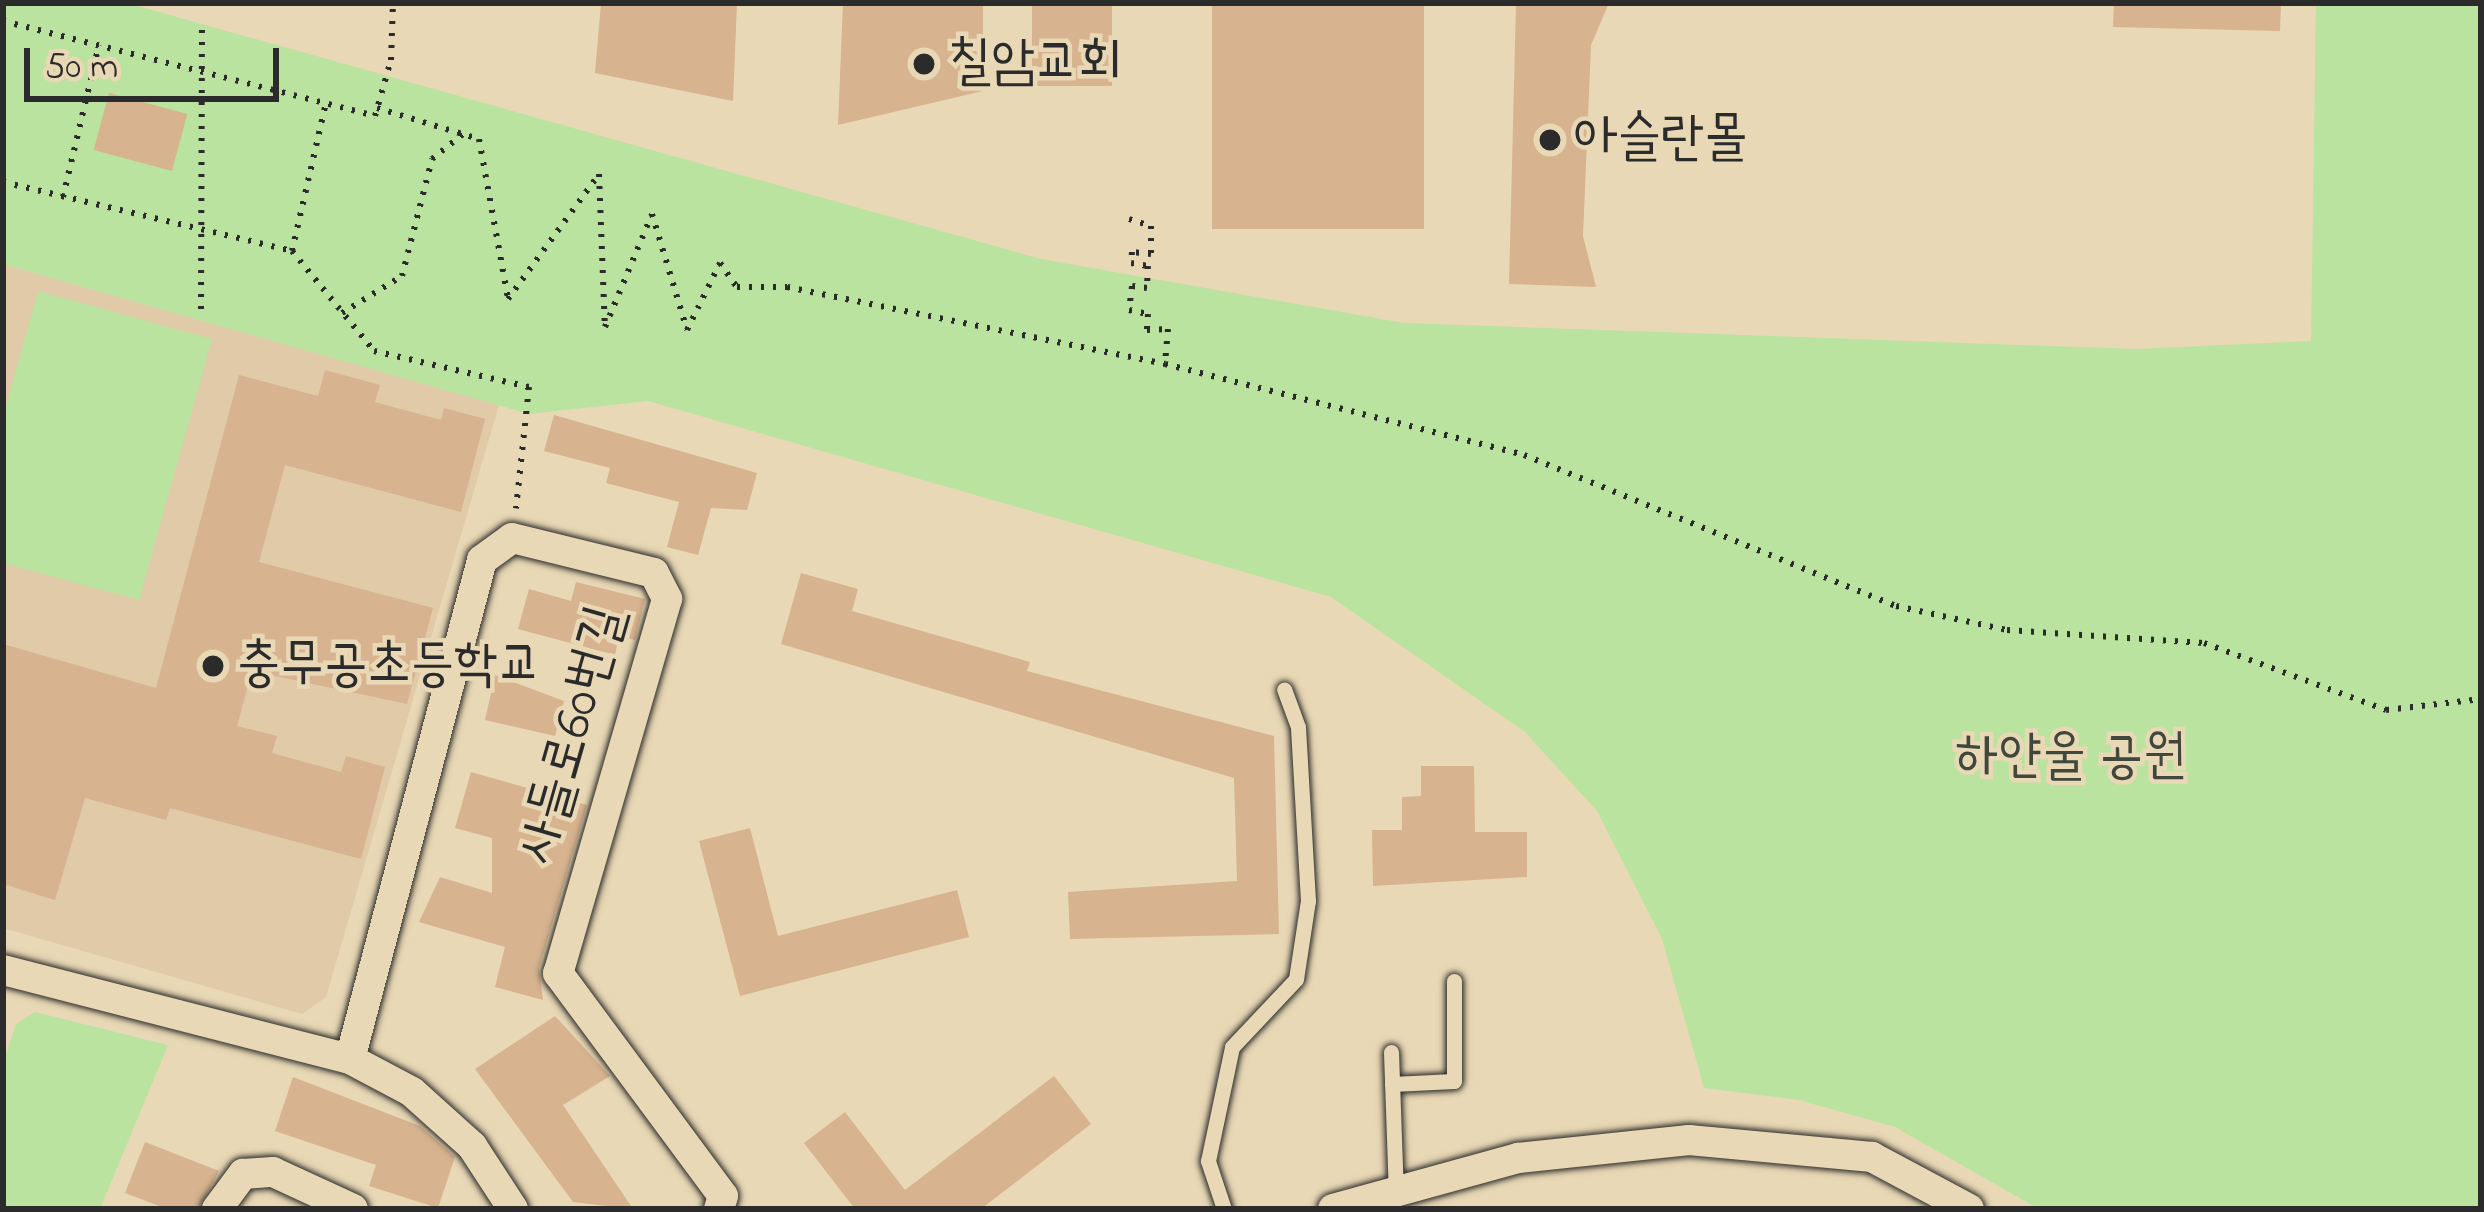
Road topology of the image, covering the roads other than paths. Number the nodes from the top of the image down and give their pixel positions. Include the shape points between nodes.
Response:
1 (1284, 689) dead end
2 (3, 970) edge
3 (1454, 981) dead end
4 (1391, 1052) dead end
5 (350, 1059) junction
6 (1392, 1084) junction
7 (1396, 1192) junction
8 (217, 1209) edge
9 (353, 1209) edge
10 (513, 1209) edge
11 (719, 1209) edge
12 (1224, 1209) edge
13 (1334, 1209) edge
14 (1969, 1209) edge

1 - 12 lane via 1298,727 1308,901 1296,979 1232,1047 1208,1161
2 - 5 street
3 - 6 lane via 1454,1081
4 - 6 lane
5 - 10 street via 412,1092 472,1146
5 - 11 street, 사들로60번길 via 482,560 512,538 654,573 667,599 558,973 723,1196
6 - 7 lane
7 - 13 street
7 - 14 street via 1518,1158 1689,1140 1872,1157
8 - 9 street via 243,1174 273,1172

